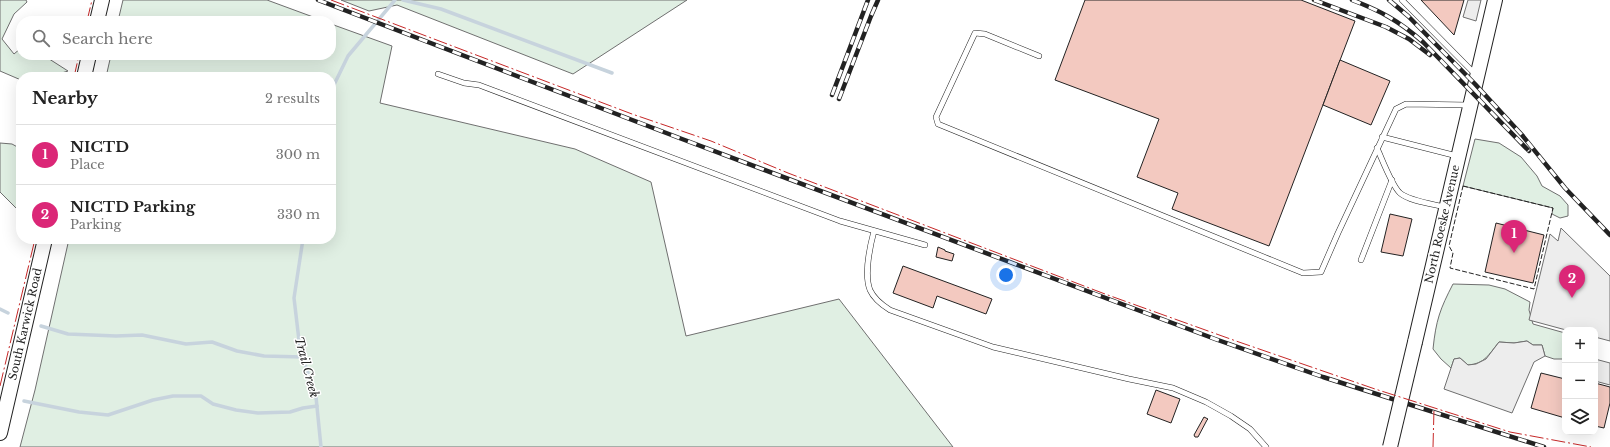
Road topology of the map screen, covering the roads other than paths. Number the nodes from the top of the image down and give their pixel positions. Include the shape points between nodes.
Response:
1 (102, 0) edge
2 (1402, 0) edge
3 (1495, 0) edge
4 (98, 16) edge
5 (1039, 56) dead end
6 (88, 60) edge
7 (85, 72) edge
8 (438, 74) dead end
9 (1477, 76) junction
10 (1470, 105) junction
11 (1382, 137) junction
12 (1377, 148) junction
13 (1458, 157) junction
14 (1392, 180) junction
15 (1446, 207) junction
16 (874, 231) junction
17 (44, 244) edge
18 (925, 245) dead end
19 (1361, 260) dead end
20 (0, 432) edge
21 (1266, 447) edge
22 (1390, 447) edge

1 - 4 street
2 - 9 lane
3 - 9 street, North Roeske Avenue
5 - 12 lane via 985,34 975,33 936,117 938,124 1303,273 1321,272
6 - 7 street
8 - 16 lane via 479,85 840,221
9 - 10 street, North Roeske Avenue
10 - 11 lane via 1406,104 1396,109
10 - 13 street, North Roeske Avenue
11 - 12 lane
11 - 13 lane
12 - 14 lane
13 - 15 street, North Roeske Avenue
14 - 15 lane via 1400,193 1407,198
14 - 19 lane
15 - 22 street, North Roeske Avenue, bridge
16 - 18 lane
16 - 21 lane via 868,281 870,291 879,303 890,310 993,347 1173,388 1231,416 1250,430
17 - 20 street, South Karwick Road

